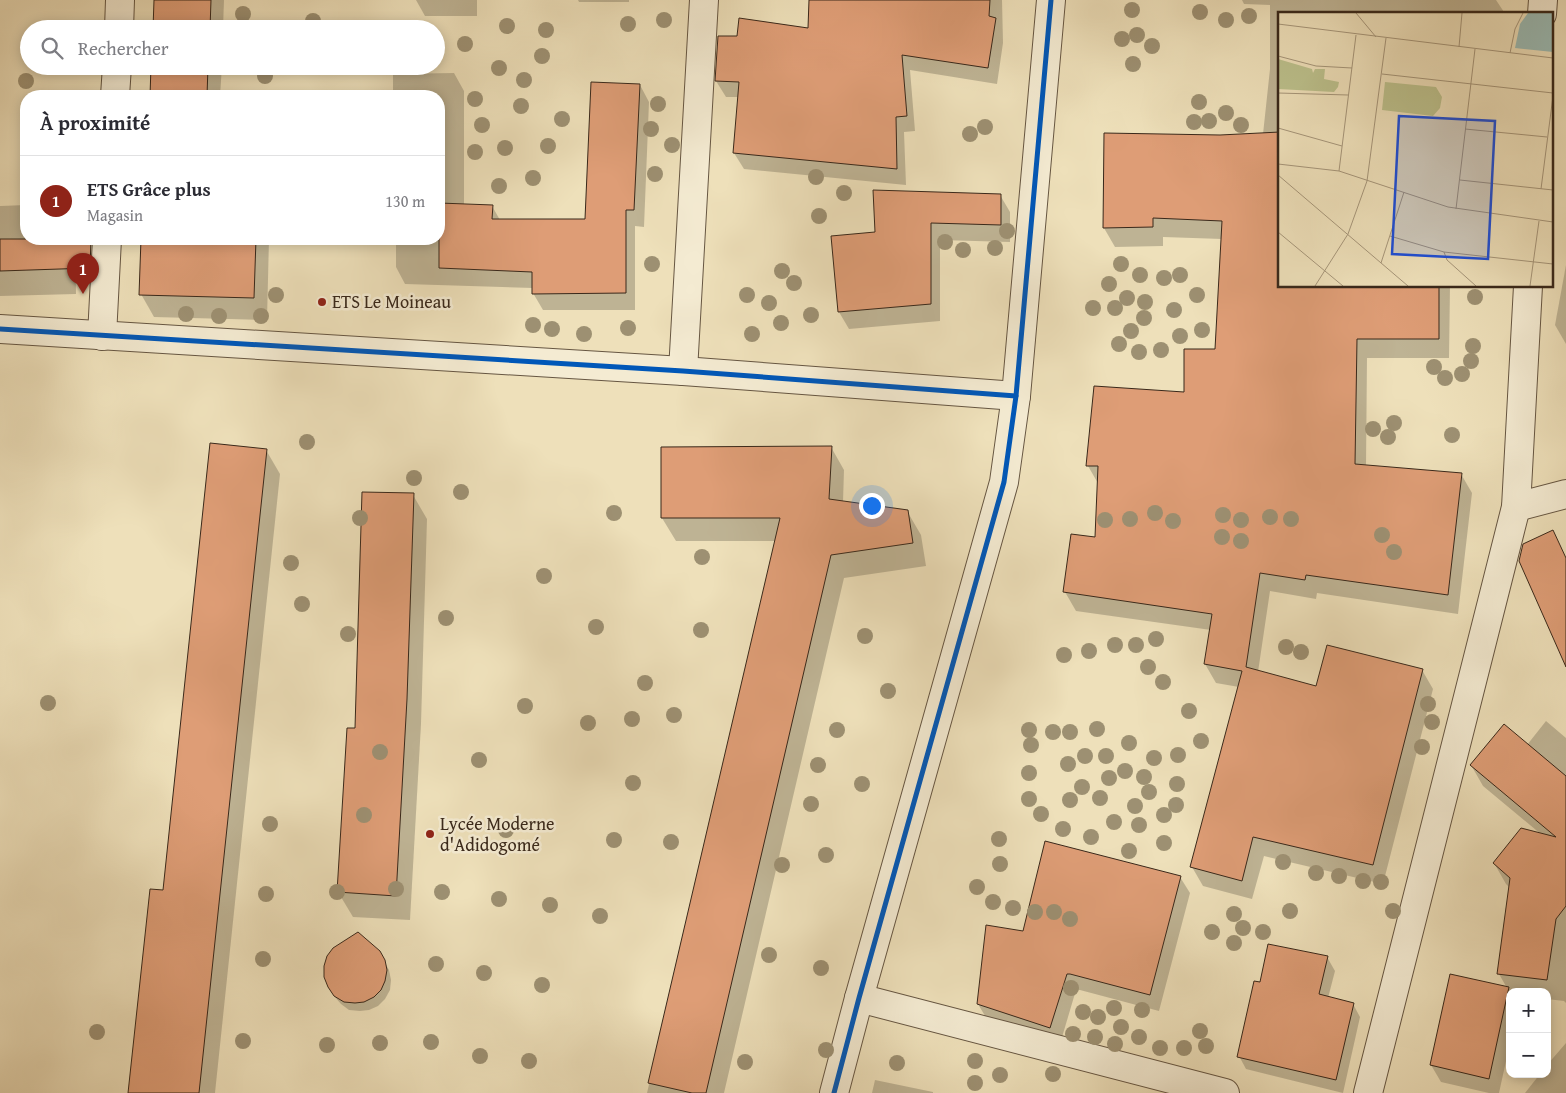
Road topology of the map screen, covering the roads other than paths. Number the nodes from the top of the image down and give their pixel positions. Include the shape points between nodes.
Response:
1 (120, 0) edge
2 (704, 0) edge
3 (1051, 0) edge
4 (119, 20) edge
5 (116, 75) edge
6 (115, 90) edge
7 (108, 245) edge
8 (1528, 288) edge
9 (0, 329) edge
10 (102, 336) junction
11 (683, 371) junction
12 (1016, 396) junction
13 (1566, 494) edge
14 (1516, 507) junction
15 (859, 998) junction
16 (834, 1093) edge
17 (1225, 1093) edge
18 (1368, 1093) edge

1 - 4 street
2 - 11 street
3 - 12 street
5 - 6 street
7 - 10 street
8 - 14 street
9 - 10 street
10 - 11 street
11 - 12 street
12 - 15 street via 1004,482
13 - 14 street
14 - 18 street
15 - 16 street
15 - 17 street

